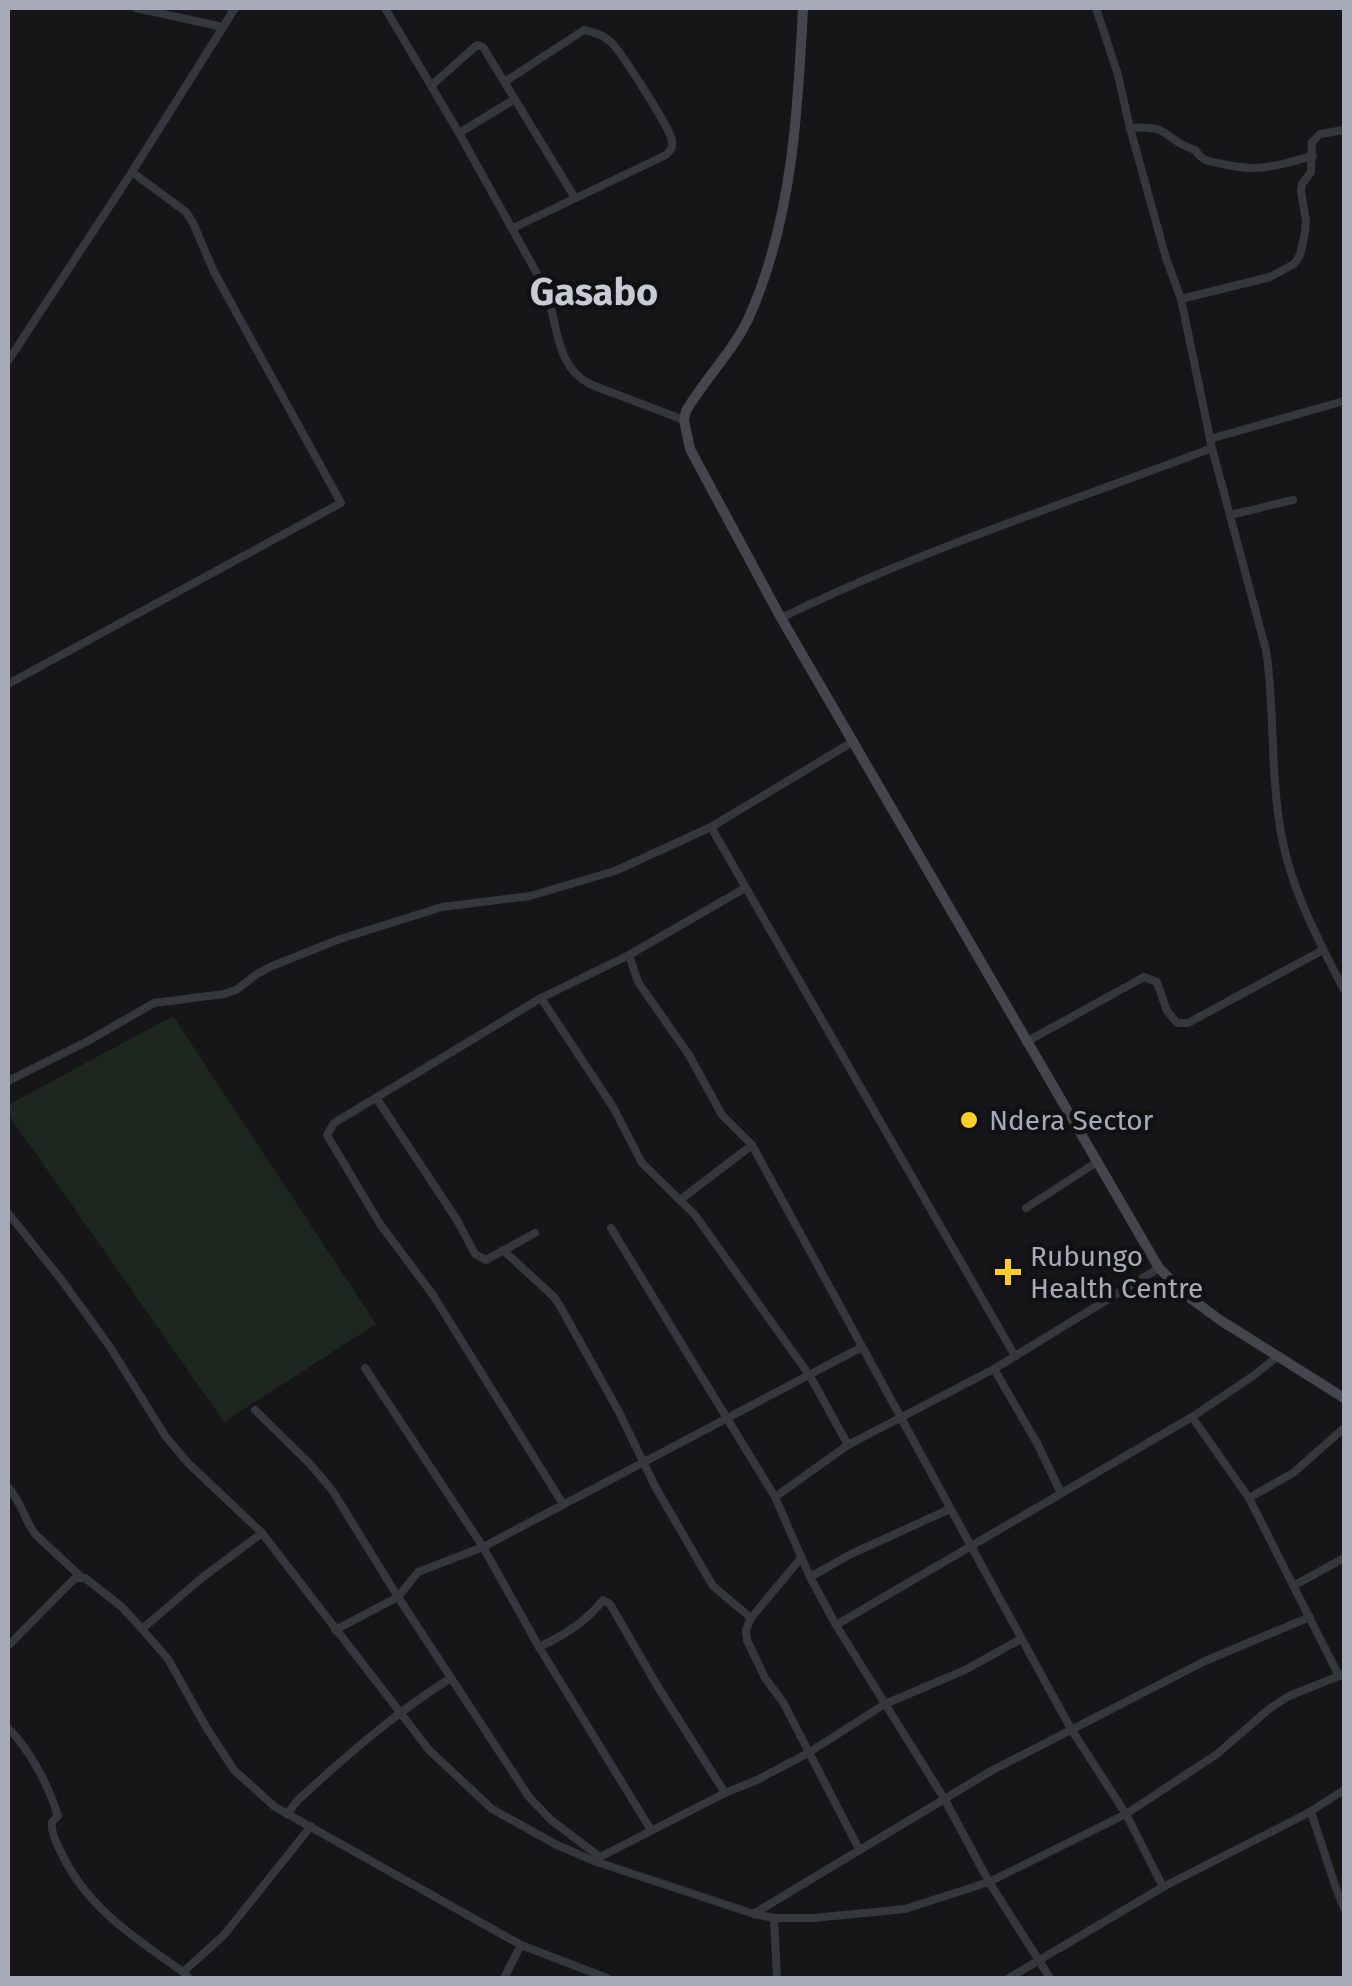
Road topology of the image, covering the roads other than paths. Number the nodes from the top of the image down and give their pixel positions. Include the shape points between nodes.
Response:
1 (136, 8) edge
2 (235, 8) edge
3 (385, 8) edge
4 (803, 8) edge
5 (1096, 8) edge
6 (149, 9) edge
7 (223, 27) junction
8 (506, 81) junction
9 (432, 85) junction
10 (514, 98) junction
11 (1130, 128) junction
12 (1344, 130) edge
13 (459, 132) junction
14 (1313, 156) junction
15 (132, 172) junction
16 (575, 198) junction
17 (513, 228) junction
18 (1180, 299) junction
19 (8, 361) edge
20 (1344, 401) edge
21 (684, 420) junction
22 (1211, 443) junction
23 (1293, 500) dead end
24 (1230, 516) junction
25 (782, 618) junction
26 (8, 684) edge
27 (854, 740) junction
28 (710, 828) junction
29 (745, 888) junction
30 (1324, 950) junction
31 (629, 955) junction
32 (1344, 990) edge
33 (541, 998) junction
34 (1026, 1042) junction
35 (8, 1081) edge
36 (377, 1098) junction
37 (752, 1145) junction
38 (1097, 1162) junction
39 (680, 1200) junction
40 (1026, 1208) dead end
41 (8, 1213) edge
42 (611, 1228) dead end
43 (536, 1233) dead end
44 (503, 1250) junction
45 (1158, 1268) junction
46 (862, 1347) junction
47 (1015, 1356) junction
48 (1278, 1356) junction
49 (364, 1368) dead end
50 (994, 1369) junction
51 (810, 1376) junction
52 (1344, 1398) edge
53 (255, 1410) dead end
54 (1192, 1417) junction
55 (900, 1418) junction
56 (728, 1419) junction
57 (1344, 1428) edge
58 (848, 1445) junction
59 (644, 1462) junction
60 (8, 1487) edge
61 (1060, 1493) junction
62 (775, 1498) junction
63 (1249, 1498) junction
64 (564, 1504) junction
65 (950, 1509) junction
66 (262, 1533) junction
67 (971, 1546) junction
68 (483, 1547) junction
69 (801, 1558) junction
70 (1344, 1558) edge
71 (80, 1576) junction
72 (810, 1577) junction
73 (1295, 1585) junction
74 (398, 1597) junction
75 (1310, 1617) junction
76 (751, 1618) junction
77 (836, 1626) junction
78 (142, 1629) junction
79 (335, 1630) junction
80 (1021, 1639) junction
81 (8, 1646) edge
82 (539, 1647) junction
83 (1342, 1675) edge
84 (452, 1678) junction
85 (885, 1704) junction
86 (399, 1712) junction
87 (8, 1728) edge
88 (1071, 1729) junction
89 (808, 1752) junction
90 (1344, 1790) edge
91 (725, 1793) junction
92 (944, 1800) junction
93 (1311, 1812) junction
94 (287, 1814) junction
95 (1126, 1814) junction
96 (311, 1826) junction
97 (651, 1830) junction
98 (859, 1849) junction
99 (597, 1859) junction
100 (989, 1882) junction
101 (1163, 1887) junction
102 (1344, 1908) edge
103 (754, 1914) junction
104 (774, 1918) junction
105 (520, 1946) junction
106 (1038, 1961) junction
107 (186, 1975) edge
108 (504, 1978) edge
109 (608, 1978) edge
110 (777, 1978) edge
111 (1009, 1978) edge
112 (1050, 1978) edge

1 - 6 street
2 - 7 street
3 - 9 street
4 - 21 main road via 781,223 750,316
5 - 11 street
6 - 7 street
7 - 15 street
8 - 9 street via 480,45
8 - 10 street
8 - 16 street via 584,30 594,32 612,44 661,117 672,139 666,155
9 - 13 street
10 - 13 street
10 - 16 street
11 - 14 street via 1161,129 1200,158 1241,169
11 - 18 street
12 - 14 street via 1315,137
13 - 17 street
14 - 18 street via 1302,184 1305,233 1294,264 1270,277
15 - 19 street
15 - 26 street via 186,212 341,503
16 - 17 street
17 - 21 street via 546,288 572,372
18 - 22 street
20 - 22 street
21 - 25 main road via 690,450
22 - 24 street
22 - 25 street via 861,580
23 - 24 street
24 - 30 street via 1266,650 1272,762 1287,862
25 - 27 main road
27 - 28 street
27 - 34 main road
28 - 29 street
28 - 35 street via 615,871 548,891 442,906 340,938 224,994 154,1002
29 - 31 street
29 - 47 street
30 - 32 street
30 - 34 street via 1188,1023 1177,1023 1157,982 1144,978
31 - 33 street
31 - 37 street via 638,982 722,1115
33 - 36 street
33 - 39 street via 642,1163
34 - 38 main road
36 - 44 street via 476,1254 486,1260
36 - 64 street via 327,1135
37 - 39 street
37 - 46 street
38 - 40 street
38 - 45 main road
39 - 51 street
41 - 66 street via 188,1464
42 - 56 street
43 - 44 street
44 - 59 street via 560,1306
45 - 47 street
45 - 48 main road via 1220,1320
46 - 51 street
46 - 55 street
47 - 50 street
48 - 52 main road
48 - 54 street
49 - 68 street
50 - 55 street
50 - 61 street
51 - 56 street
51 - 58 street
53 - 74 street via 332,1490
54 - 61 street
54 - 63 street
55 - 58 street
55 - 65 street
56 - 59 street
56 - 62 street
57 - 63 street via 1292,1473
58 - 62 street
59 - 64 street
59 - 76 street via 713,1586
60 - 71 street via 29,1527
61 - 67 street
62 - 69 street
63 - 73 street
64 - 68 street
65 - 67 street
65 - 72 street
66 - 78 street
66 - 79 street
67 - 77 street
67 - 80 street
68 - 74 street via 418,1572
68 - 82 street
69 - 72 street
69 - 76 street
70 - 73 street
71 - 78 street
71 - 81 street
72 - 77 street
73 - 75 street
74 - 79 street
74 - 84 street
75 - 83 street
75 - 88 street via 1205,1660
76 - 89 street via 746,1640
77 - 85 street
78 - 94 street via 168,1659 234,1770
79 - 86 street
80 - 85 street
80 - 88 street
82 - 91 street via 603,1600 610,1604
82 - 97 street
83 - 95 street via 1279,1702 1217,1754
84 - 86 street
84 - 99 street via 529,1796
85 - 89 street
85 - 92 street
86 - 94 street
86 - 99 street via 492,1809
87 - 107 street via 53,1799 58,1816 51,1828 82,1889
88 - 92 street
88 - 95 street
89 - 91 street
89 - 98 street
90 - 93 street
91 - 97 street
92 - 98 street
92 - 100 street
93 - 101 street
93 - 102 street
94 - 96 street
95 - 100 street
95 - 101 street
96 - 105 street
96 - 107 street
97 - 99 street
98 - 103 street
99 - 103 street
100 - 104 street via 905,1908
100 - 106 street
101 - 106 street
103 - 104 street
104 - 110 street
105 - 108 street
105 - 109 street
106 - 111 street
106 - 112 street

